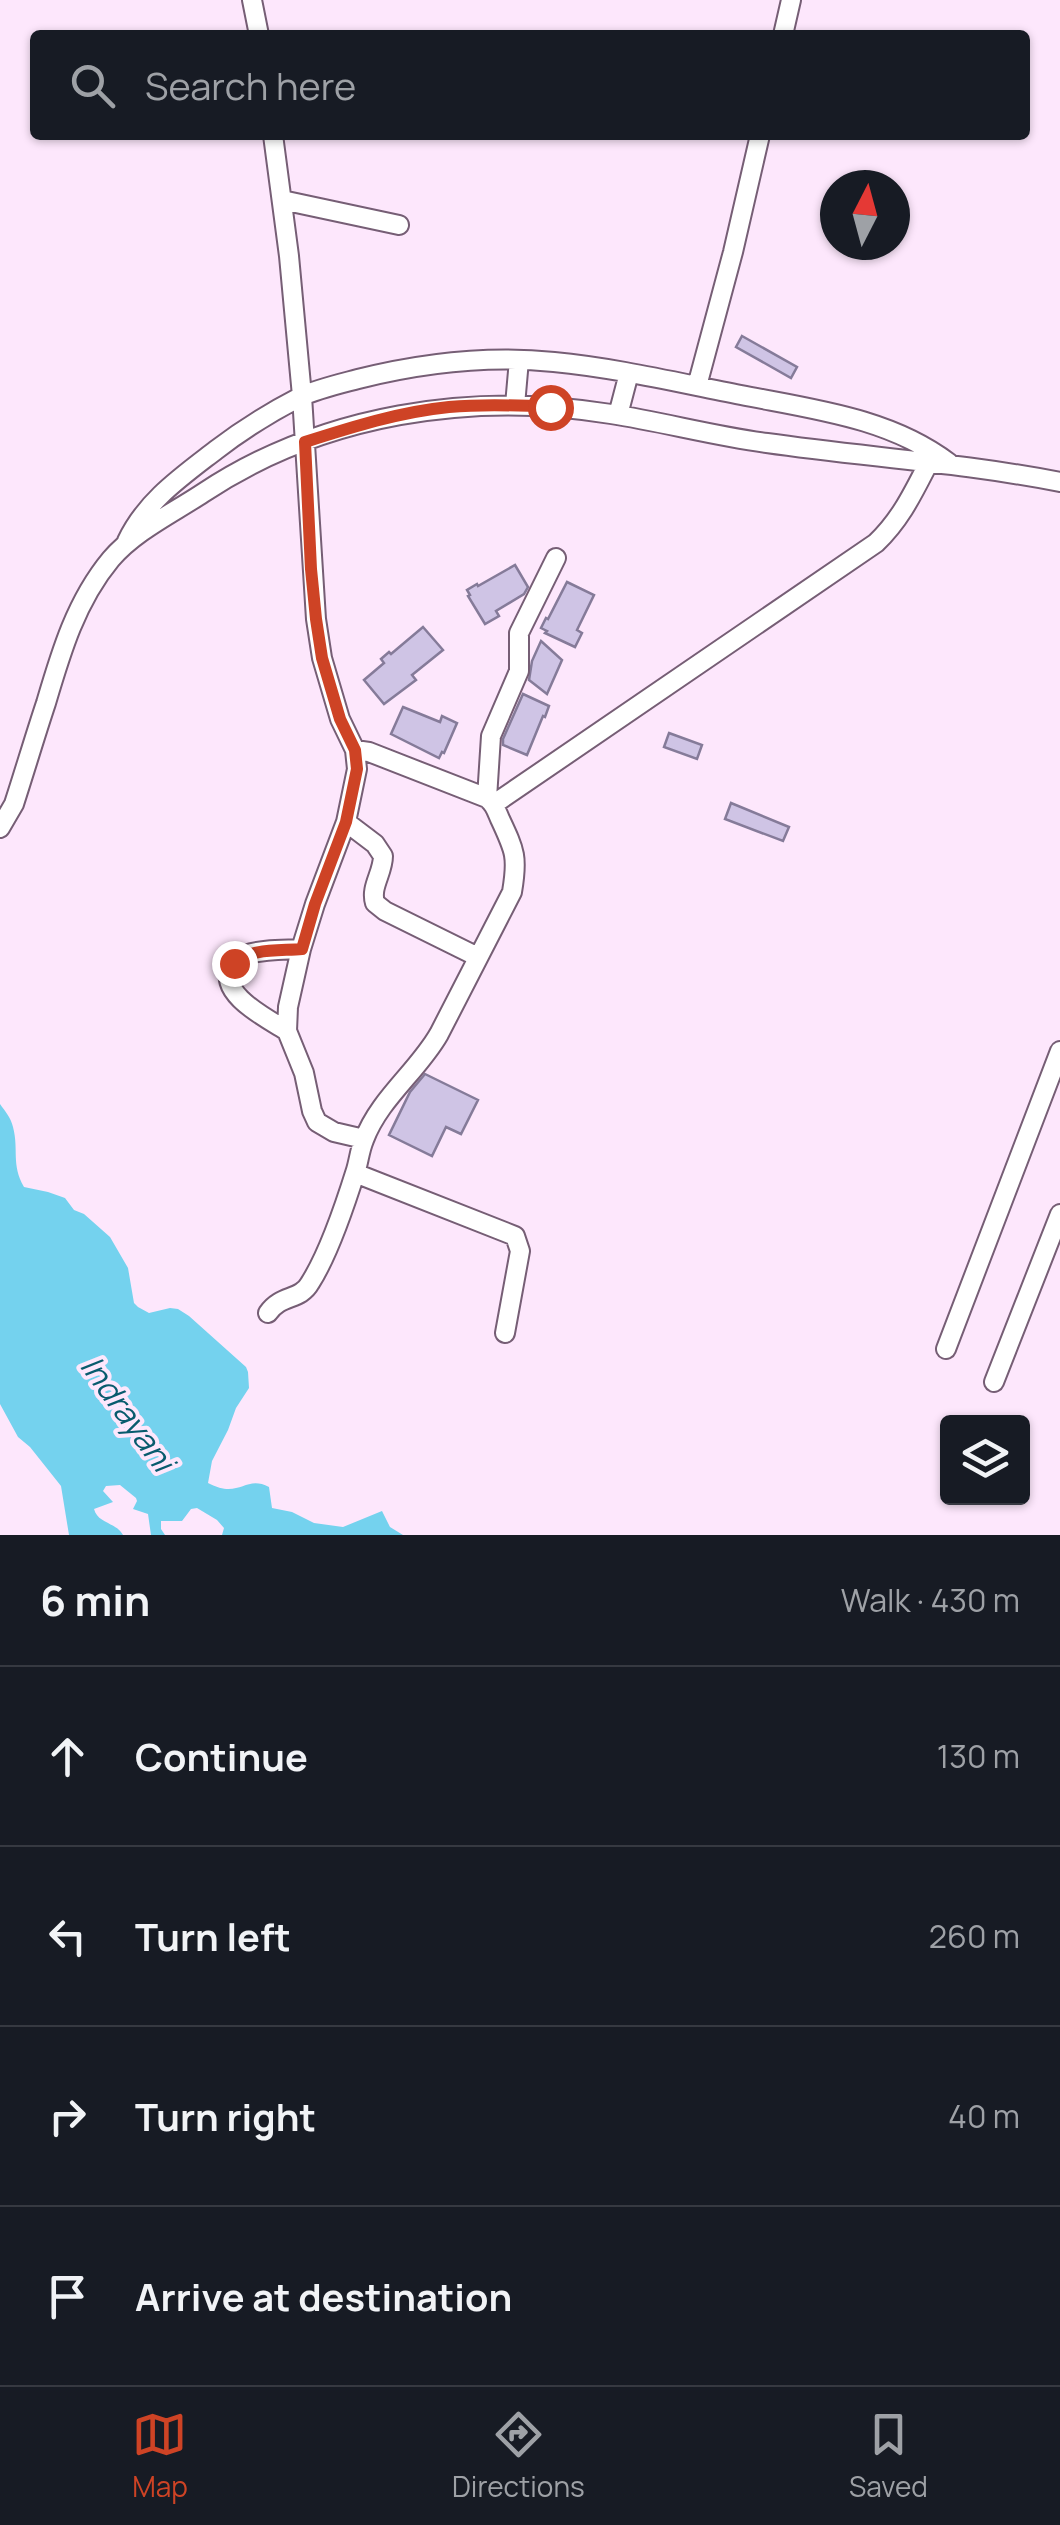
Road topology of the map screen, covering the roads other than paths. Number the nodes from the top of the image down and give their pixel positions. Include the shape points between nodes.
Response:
1 (252, 0) edge
2 (792, 0) edge
3 (258, 30) edge
4 (784, 30) edge
5 (274, 140) edge
6 (759, 140) edge
7 (282, 200) junction
8 (399, 225) dead end
9 (520, 360) junction
10 (628, 373) junction
11 (697, 386) junction
12 (302, 396) junction
13 (515, 405) junction
14 (618, 415) junction
15 (305, 442) junction
16 (928, 462) junction
17 (950, 463) junction
18 (1060, 482) edge
19 (125, 544) junction
20 (556, 558) dead end
21 (355, 750) junction
22 (491, 801) junction
23 (346, 822) junction
24 (0, 828) edge
25 (302, 949) junction
26 (478, 957) junction
27 (287, 1031) junction
28 (1060, 1052) edge
29 (364, 1139) junction
30 (355, 1173) junction
31 (1060, 1214) edge
32 (268, 1313) dead end
33 (505, 1334) dead end
34 (946, 1349) dead end
35 (994, 1382) dead end

1 - 3 street
2 - 4 street
5 - 7 street
6 - 11 street
7 - 8 street
7 - 12 street
9 - 10 street
9 - 12 street via 435,362
9 - 13 street
10 - 11 street
10 - 14 street
11 - 17 street via 850,417 917,442
12 - 15 street
12 - 19 street via 178,478 148,506
13 - 14 street
13 - 15 street via 411,413
14 - 16 street via 739,440
15 - 19 street via 228,476
15 - 21 street via 322,658
16 - 17 street
16 - 22 street via 903,512 876,543
17 - 18 street
19 - 24 street via 68,632 14,804
20 - 22 street via 519,633 519,671 491,736
21 - 22 street
21 - 23 street
22 - 26 street via 516,853 516,872
23 - 25 street
23 - 26 street via 383,856 375,903
25 - 27 street
25 - 27 street via 248,954 229,971 235,993
26 - 29 street via 429,1052
27 - 29 street via 317,1122
28 - 34 street
29 - 30 street
30 - 32 street via 310,1284
30 - 33 street via 515,1236 520,1251
31 - 35 street

